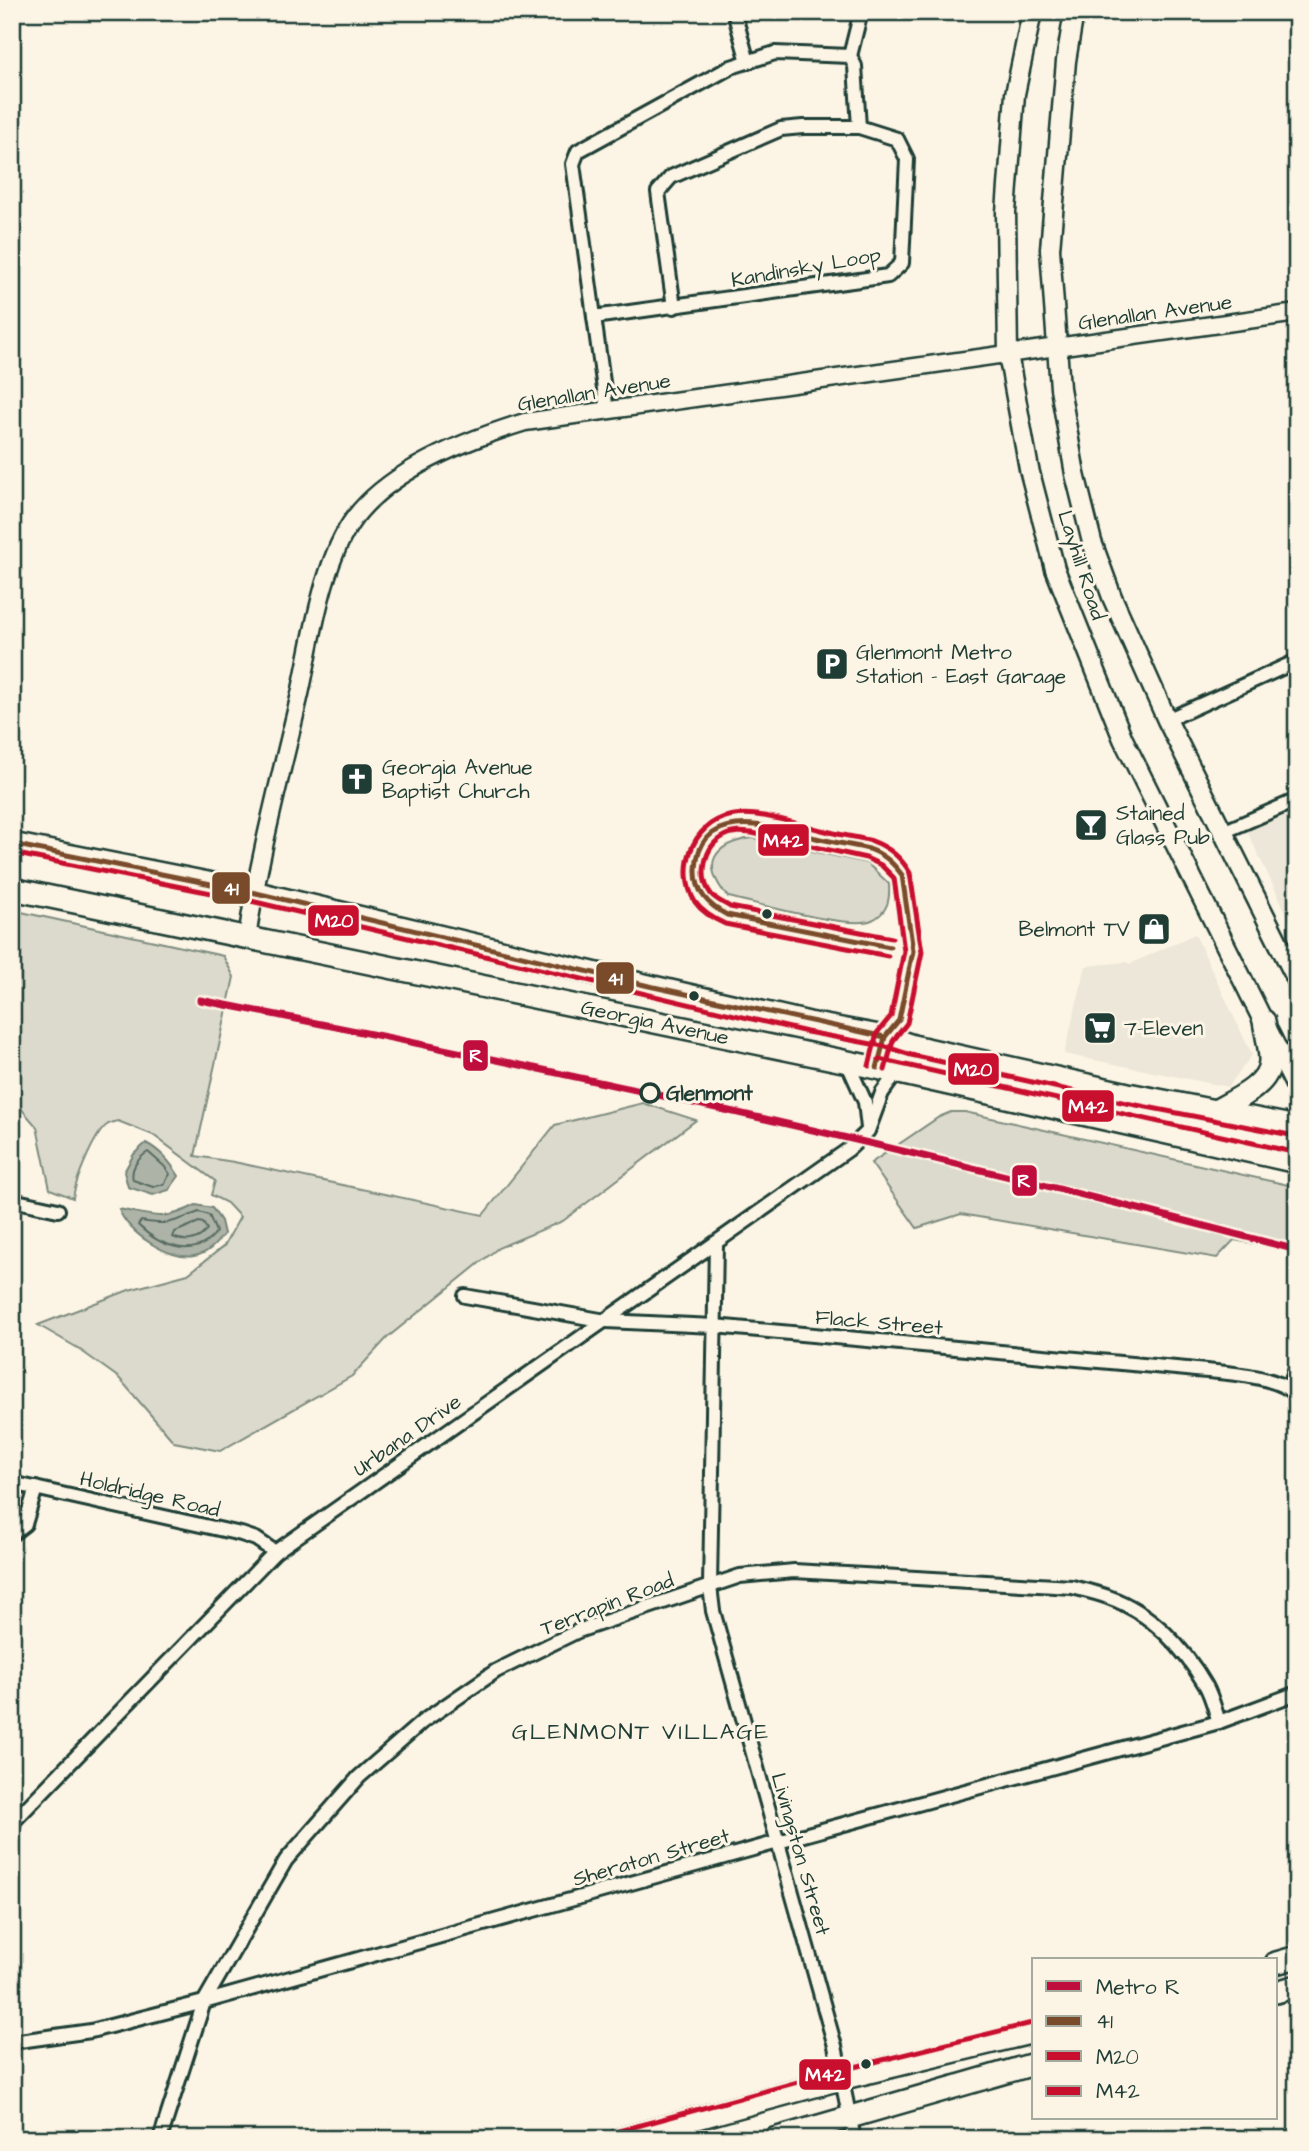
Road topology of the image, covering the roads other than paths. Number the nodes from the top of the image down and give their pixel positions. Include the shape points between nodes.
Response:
1 (734, 12) edge
2 (861, 12) edge
3 (1032, 12) edge
4 (1074, 12) edge
5 (850, 56) junction
6 (748, 62) junction
7 (859, 127) junction
8 (674, 307) junction
9 (1297, 313) edge
10 (594, 317) junction
11 (1058, 347) junction
12 (1008, 354) junction
13 (607, 411) junction
14 (1297, 661) edge
15 (1167, 720) junction
16 (1297, 800) edge
17 (1223, 832) junction
18 (12, 844) edge
19 (12, 889) edge
20 (253, 892) junction
21 (247, 938) junction
22 (1297, 981) edge
23 (1264, 1021) junction
24 (847, 1062) junction
25 (897, 1072) junction
26 (1297, 1089) edge
27 (1215, 1111) junction
28 (1297, 1127) edge
29 (868, 1131) junction
30 (1297, 1162) edge
31 (12, 1200) edge
32 (58, 1210) dead end
33 (716, 1244) junction
34 (465, 1296) dead end
35 (606, 1321) junction
36 (714, 1326) junction
37 (1297, 1365) edge
38 (1293, 1392) edge
39 (12, 1483) edge
40 (36, 1488) junction
41 (12, 1534) edge
42 (275, 1552) junction
43 (710, 1586) junction
44 (1297, 1693) edge
45 (1219, 1722) junction
46 (12, 1823) edge
47 (778, 1842) junction
48 (1297, 1957) edge
49 (1278, 1962) edge
50 (1297, 1986) edge
51 (1278, 1991) edge
52 (1297, 1993) edge
53 (1278, 1998) edge
54 (204, 2002) junction
55 (1032, 2032) edge
56 (12, 2042) edge
57 (1032, 2065) edge
58 (840, 2079) junction
59 (852, 2129) edge
60 (160, 2139) edge
61 (621, 2139) edge
62 (774, 2139) edge

1 - 6 street
2 - 5 street
3 - 12 main road, Layhill Road via 1015,94 1008,188
4 - 11 main road, Layhill Road via 1050,249
5 - 6 street via 775,53
5 - 7 street via 855,66
6 - 10 street via 579,151 573,164
7 - 8 street, Kandinsky Loop via 781,130 671,177 658,192
7 - 8 street, Kandinsky Loop via 897,139 907,159 902,263 888,276
8 - 10 street, Kandinsky Loop
9 - 11 street, Glenallan Avenue
10 - 13 street
11 - 12 street, Glenallan Avenue
11 - 15 main road, Layhill Road via 1060,388 1092,542
12 - 13 street, Glenallan Avenue
12 - 23 main road, Layhill Road via 1029,469 1055,569 1123,739
13 - 20 street, Glenallan Avenue via 525,422 477,436 399,479 356,516 338,545 323,595
14 - 15 street
15 - 17 main road, Layhill Road
16 - 17 street
17 - 22 main road, Layhill Road
18 - 20 main road, Georgia Avenue
19 - 21 main road, Georgia Avenue
20 - 21 street, Glenallan Avenue
20 - 27 main road, Georgia Avenue via 783,1017
21 - 24 main road, Georgia Avenue
23 - 26 main road, Layhill Road
23 - 27 main road via 1271,1062 1264,1077
24 - 25 main road, Georgia Avenue
24 - 29 street via 865,1102
25 - 29 street, Urbana Drive via 882,1093
25 - 30 main road, Georgia Avenue
27 - 28 main road, Georgia Avenue
29 - 33 street, Urbana Drive
31 - 32 street
33 - 35 street, Urbana Drive
33 - 36 street, Livingston Street
34 - 35 street, Flack Street
35 - 36 street, Flack Street
35 - 42 street, Urbana Drive
36 - 38 street, Flack Street via 1187,1369 1254,1377
36 - 43 street, Livingston Street
37 - 38 street
39 - 40 street, Holdridge Road
40 - 41 street via 25,1524
40 - 42 street, Holdridge Road via 242,1534
42 - 46 street, Urbana Drive
43 - 45 street, Terrapin Road via 740,1577 794,1571 1072,1587 1110,1598 1165,1632 1207,1689
43 - 47 street, Livingston Street via 713,1611
43 - 54 street, Terrapin Road via 578,1631 496,1671 422,1722 359,1777 286,1860
44 - 45 street, Sheraton Street
45 - 47 street, Sheraton Street
47 - 54 street, Sheraton Street
47 - 58 street, Livingston Street via 835,2046
48 - 49 main road
50 - 51 main road
52 - 53 main road
54 - 56 street, Sheraton Street via 91,2031
54 - 60 street, Terrapin Road
55 - 58 main road
57 - 59 main road
58 - 59 street, Livingston Street
58 - 61 main road
59 - 62 main road

